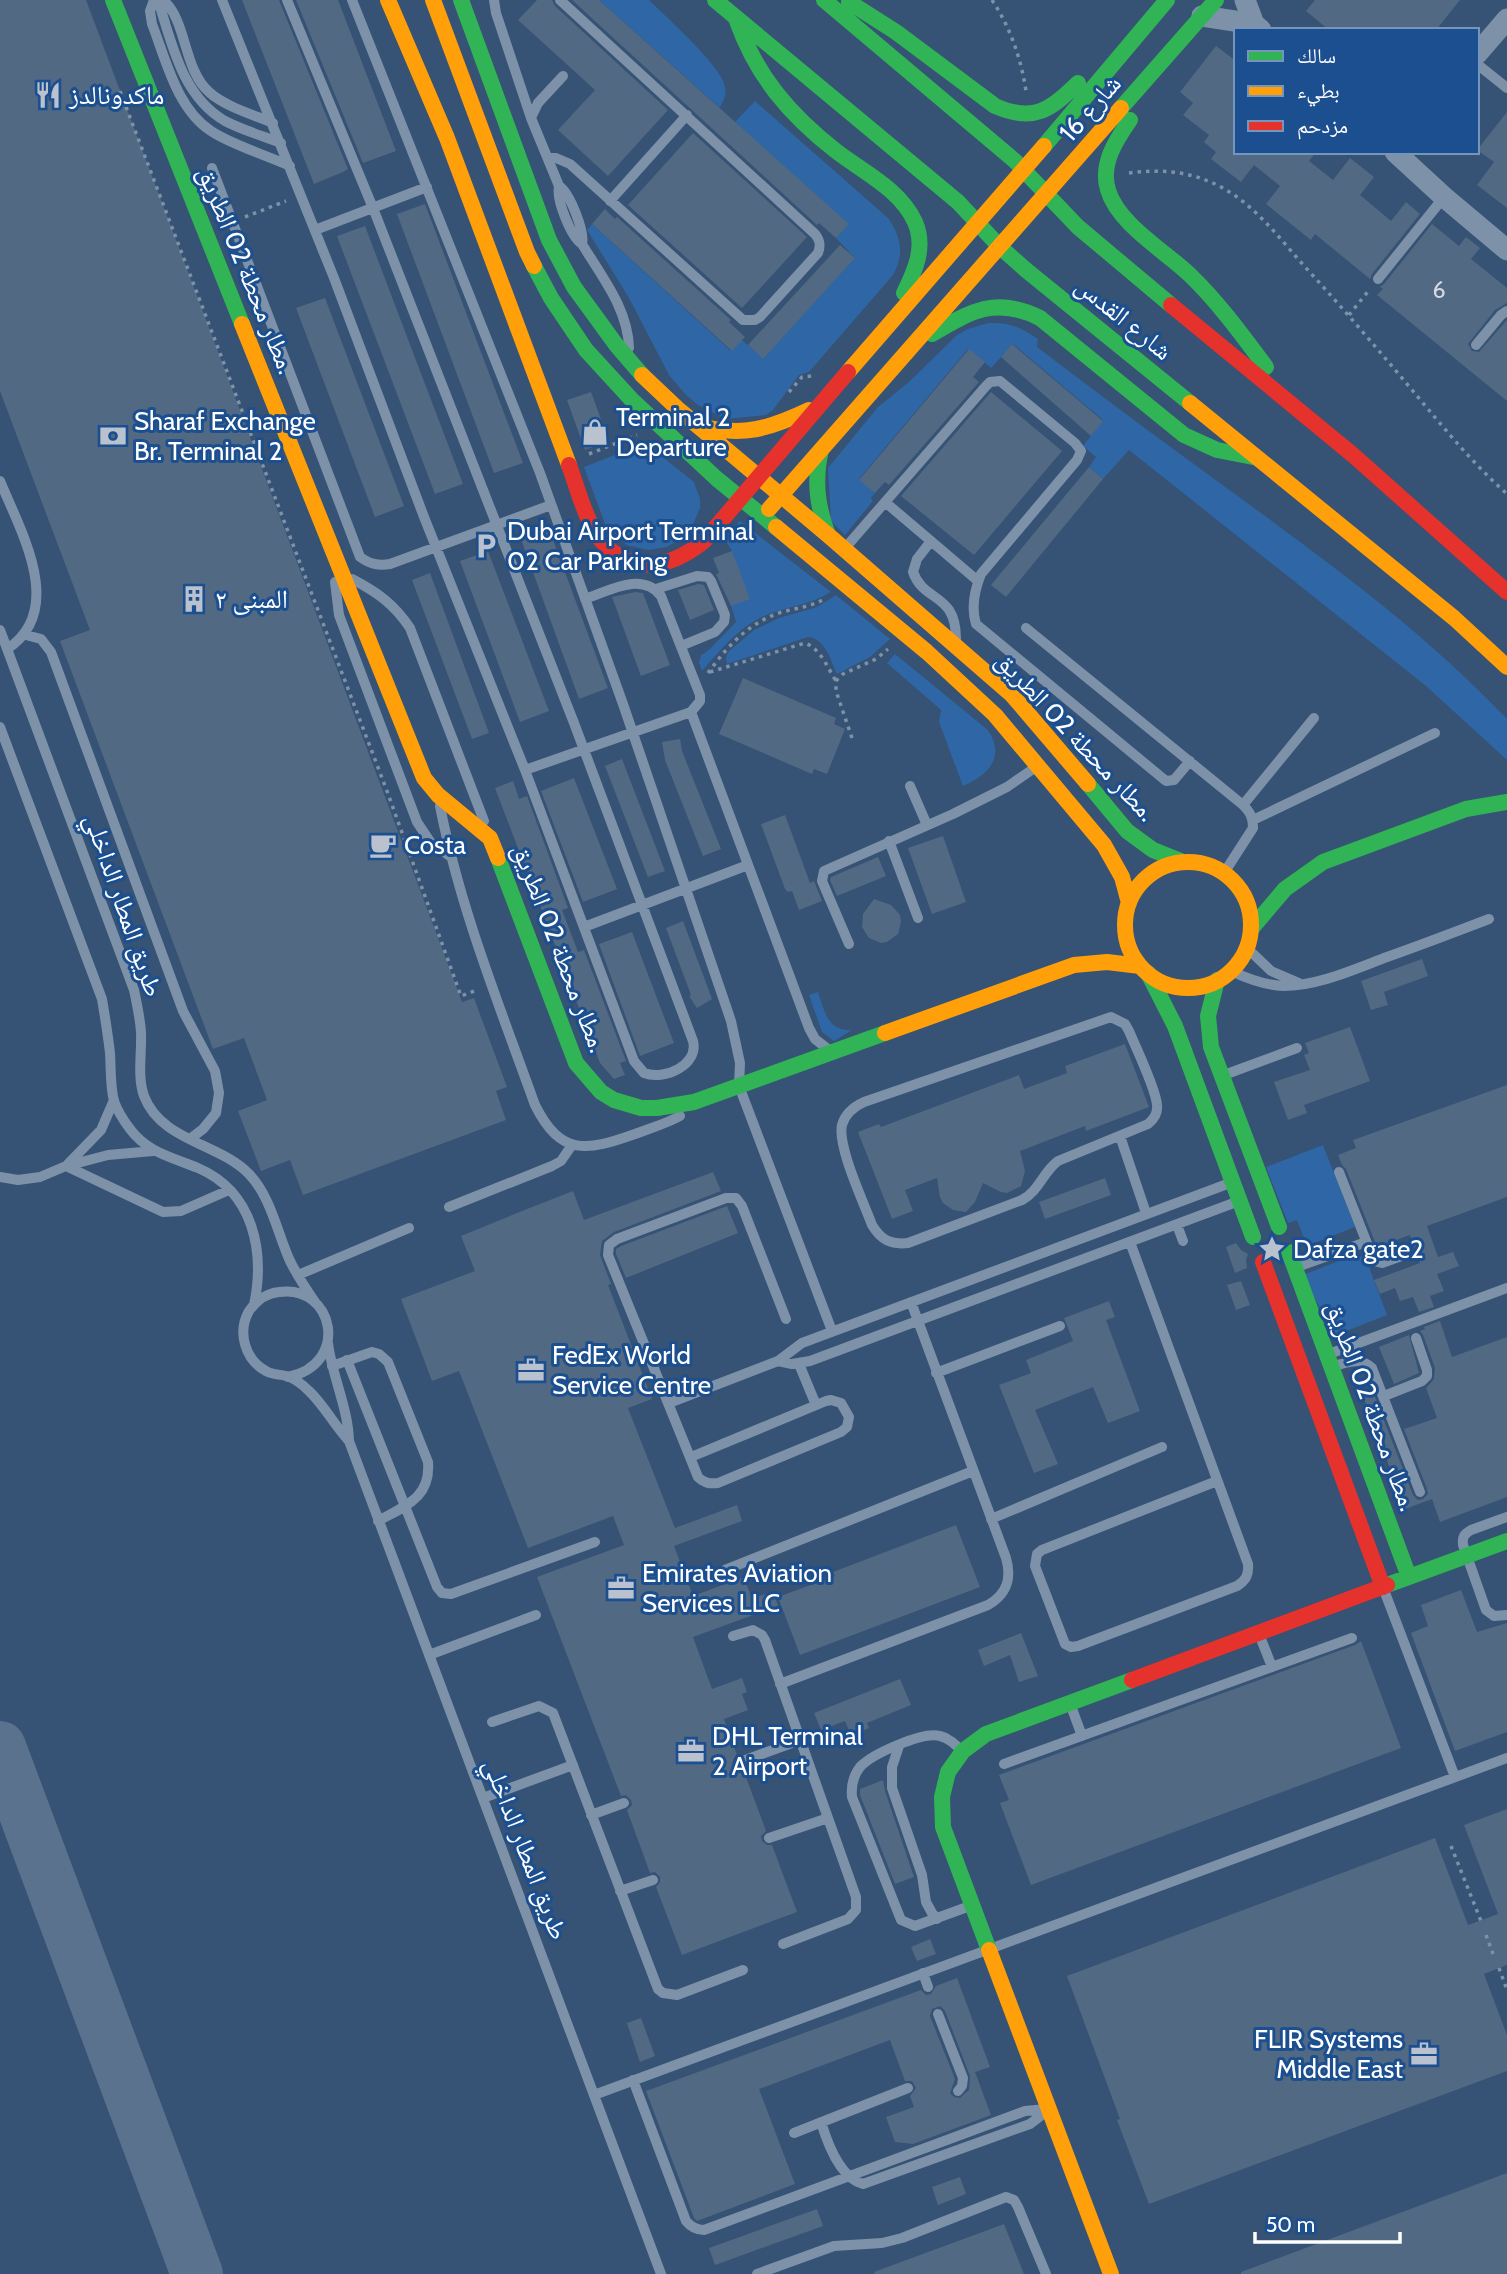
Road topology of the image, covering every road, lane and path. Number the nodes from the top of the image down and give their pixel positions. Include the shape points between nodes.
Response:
1 (113, 0) edge
2 (156, 0) edge
3 (163, 0) edge
4 (222, 0) edge
5 (287, 0) edge
6 (352, 0) edge
7 (388, 0) edge
8 (433, 0) edge
9 (461, 0) edge
10 (494, 0) edge
11 (560, 0) edge
12 (715, 0) edge
13 (824, 0) edge
14 (846, 0) edge
15 (992, 0) edge
16 (1167, 0) edge
17 (1216, 0) edge
18 (1245, 0) edge
19 (1202, 16) junction
20 (736, 17) junction
21 (1507, 19) edge
22 (1257, 27) edge
23 (1140, 30) junction
24 (1479, 52) edge
25 (1169, 54) junction
26 (1479, 66) edge
27 (564, 76) dead end
28 (1507, 88) edge
29 (120, 91) dead end
30 (1027, 93) dead end
31 (687, 115) junction
32 (531, 118) junction
33 (273, 123) junction
34 (281, 143) junction
35 (1397, 154) edge
36 (548, 158) junction
37 (290, 166) junction
38 (212, 167) dead end
39 (1024, 169) junction
40 (1123, 174) dead end
41 (426, 187) junction
42 (1047, 194) junction
43 (1444, 197) junction
44 (610, 201) junction
45 (373, 208) junction
46 (977, 222) junction
47 (315, 229) junction
48 (999, 246) junction
49 (1507, 250) edge
50 (1378, 279) joint
51 (1507, 311) edge
52 (1349, 315) junction
53 (888, 325) junction
54 (912, 345) junction
55 (1476, 345) dead end
56 (628, 358) junction
57 (812, 376) dead end
58 (787, 394) dead end
59 (1292, 404) junction
60 (819, 406) junction
61 (695, 425) junction
62 (642, 433) dead end
63 (821, 450) junction
64 (1257, 457) junction
65 (567, 462) junction
66 (758, 477) junction
67 (0, 481) edge
68 (1507, 494) edge
69 (781, 495) junction
70 (740, 498) junction
71 (885, 502) junction
72 (551, 505) junction
73 (762, 517) junction
74 (495, 525) junction
75 (828, 535) junction
76 (931, 541) junction
77 (436, 547) junction
78 (844, 549) junction
79 (340, 568) junction
80 (978, 580) junction
81 (842, 583) junction
82 (656, 589) junction
83 (1507, 592) edge
84 (585, 598) junction
85 (1026, 628) dead end
86 (0, 630) edge
87 (903, 632) junction
88 (26, 635) junction
89 (956, 645) junction
90 (681, 646) junction
91 (8, 649) junction
92 (1507, 667) edge
93 (835, 681) junction
94 (691, 712) junction
95 (1314, 718) dead end
96 (0, 727) edge
97 (632, 732) junction
98 (1435, 733) dead end
99 (852, 738) dead end
100 (584, 749) junction
101 (1190, 761) junction
102 (1038, 765) junction
103 (525, 770) junction
104 (911, 786) dead end
105 (438, 796) junction
106 (1507, 802) edge
107 (1243, 805) junction
108 (1253, 820) junction
109 (927, 825) junction
110 (490, 838) junction
111 (889, 841) junction
112 (452, 857) junction
113 (1183, 862) junction
114 (748, 865) junction
115 (1224, 873) junction
116 (685, 889) junction
117 (1129, 903) junction
118 (643, 905) junction
119 (918, 918) dead end
120 (1489, 919) dead end
121 (584, 927) junction
122 (1251, 929) junction
123 (849, 944) dead end
124 (1247, 948) junction
125 (1144, 969) junction
126 (1224, 976) junction
127 (1302, 984) junction
128 (492, 985) junction
129 (1297, 1048) dead end
130 (833, 1052) junction
131 (1221, 1076) junction
132 (739, 1086) junction
133 (114, 1100) junction
134 (694, 1102) junction
135 (1120, 1136) junction
136 (190, 1139) junction
137 (572, 1145) junction
138 (153, 1151) junction
139 (66, 1166) junction
140 (1258, 1172) junction
141 (1339, 1172) dead end
142 (0, 1177) edge
143 (1233, 1182) junction
144 (229, 1190) junction
145 (1266, 1192) junction
146 (1240, 1201) junction
147 (449, 1207) dead end
148 (1146, 1213) junction
149 (1177, 1224) junction
150 (1279, 1227) dead end
151 (409, 1228) dead end
152 (1253, 1237) dead end
153 (1182, 1241) dead end
154 (1130, 1242) junction
155 (1366, 1242) junction
156 (1406, 1254) dead end
157 (1291, 1260) joint
158 (1263, 1262) dead end
159 (298, 1275) junction
160 (1507, 1288) edge
161 (315, 1302) junction
162 (911, 1302) junction
163 (254, 1305) junction
164 (786, 1319) dead end
165 (918, 1321) junction
166 (1060, 1326) dead end
167 (832, 1331) junction
168 (1416, 1338) dead end
169 (328, 1343) junction
170 (347, 1360) junction
171 (778, 1361) junction
172 (1329, 1361) junction
173 (799, 1364) junction
174 (1301, 1364) junction
175 (332, 1366) junction
176 (936, 1373) junction
177 (288, 1377) junction
178 (1384, 1396) junction
179 (669, 1403) junction
180 (816, 1405) junction
181 (349, 1441) junction
182 (1161, 1447) dead end
183 (691, 1457) junction
184 (973, 1471) junction
185 (1217, 1481) junction
186 (1420, 1492) dead end
187 (405, 1506) junction
188 (1507, 1517) edge
189 (991, 1518) junction
190 (378, 1521) junction
191 (1507, 1541) edge
192 (595, 1542) dead end
193 (1467, 1556) junction
194 (725, 1570) dead end
195 (1409, 1577) junction
196 (1383, 1587) junction
197 (536, 1615) dead end
198 (1507, 1615) edge
199 (1258, 1633) junction
200 (733, 1636) dead end
201 (1352, 1638) dead end
202 (429, 1655) junction
203 (1272, 1667) junction
204 (780, 1684) junction
205 (1070, 1703) junction
206 (492, 1722) dead end
207 (1082, 1736) junction
208 (800, 1740) junction
209 (899, 1746) junction
210 (962, 1751) junction
211 (1507, 1758) edge
212 (740, 1762) dead end
213 (1004, 1764) dead end
214 (573, 1765) junction
215 (1455, 1777) junction
216 (483, 1798) junction
217 (624, 1803) dead end
218 (592, 1815) junction
219 (828, 1818) junction
220 (769, 1838) dead end
221 (1451, 1846) dead end
222 (653, 1880) dead end
223 (620, 1891) junction
224 (972, 1905) junction
225 (937, 1919) junction
226 (1480, 1921) dead end
227 (1486, 1935) dead end
228 (783, 1944) dead end
229 (989, 1949) junction
230 (1493, 1954) dead end
231 (1499, 1968) dead end
232 (743, 1970) dead end
233 (923, 1973) junction
234 (928, 1987) dead end
235 (1507, 1990) edge
236 (938, 2014) dead end
237 (633, 2080) junction
238 (908, 2088) dead end
239 (958, 2091) dead end
240 (594, 2095) junction
241 (1049, 2109) junction
242 (821, 2122) junction
243 (794, 2133) dead end
244 (850, 2177) junction
245 (661, 2274) edge
246 (757, 2274) edge
247 (1046, 2274) edge
248 (1111, 2274) edge

1 - 79 street, مطار محطة 02 الطريق.
2 - 34 lane via 181,69 198,99 225,120
2 - 37 lane via 150,11 152,24 194,116 209,131
3 - 33 lane via 172,10 202,86 222,101
4 - 33 lane
5 - 45 lane
6 - 41 lane
7 - 65 street via 447,138
8 - 70 street, مطار محطة 02 الطريق. via 527,251 556,307 606,375
9 - 56 street, مطار محطة 02 الطريق. via 548,240 579,295
10 - 32 lane
11 - 31 lane
12 - 20 street, شارع القدس
13 - 39 street, شارع القدس
14 - 23 street via 995,106 1019,115 1050,109
15 - 30 path via 1016,46
16 - 23 street, شارع 16
17 - 19 street, شارع 16
18 - 22 street
19 - 22 street
19 - 25 street, شارع 16
20 - 46 street, شارع القدس
20 - 53 street via 750,55 775,93 834,149 891,193 915,222 920,237 917,269
21 - 24 street
23 - 39 street, شارع 16
25 - 42 street, شارع 16
25 - 59 street via 1113,146 1107,166 1108,188 1125,217 1216,303
26 - 28 lane
27 - 32 lane via 538,103
29 - 128 path via 383,779 461,996
31 - 44 lane
31 - 44 lane via 815,234 820,243 818,253 760,317 743,320
32 - 36 lane
33 - 34 lane
34 - 37 lane
35 - 43 street
36 - 44 lane via 570,164
36 - 56 lane via 559,187 569,197 584,235 582,244 626,321
37 - 47 lane
38 - 77 lane via 360,557 379,566
39 - 42 street, شارع القدس
39 - 46 street, شارع 16
40 - 52 path via 1170,170 1218,185 1259,216
41 - 45 lane
41 - 72 lane
42 - 48 street, شارع 16
42 - 59 street, شارع القدس via 1078,227
43 - 49 street
43 - 50 lane
45 - 47 lane
45 - 74 lane
46 - 48 street, شارع القدس
46 - 53 street
47 - 77 lane
48 - 54 street
48 - 64 street, شارع القدس
50 - 52 path
51 - 55 lane
52 - 68 path via 1466,454
53 - 60 street
54 - 63 street
54 - 64 street via 976,310 1016,307 1040,318 1184,435 1230,455
56 - 61 street, مطار محطة 02 الطريق.
57 - 58 path via 802,377
59 - 83 street, شارع القدس
60 - 61 street via 771,428 750,432
60 - 66 street
61 - 66 street, مطار محطة 02 الطريق.
62 - 65 path
63 - 69 street
63 - 75 street via 816,496
64 - 92 street, شارع القدس
65 - 70 street via 603,544 616,555 646,566 678,561 692,553
66 - 69 street, مطار محطة 02 الطريق.
66 - 70 street
67 - 88 lane via 36,579 37,598
69 - 73 street
69 - 75 street, مطار محطة 02 الطريق.
70 - 73 street, مطار محطة 02 الطريق.
71 - 76 lane
71 - 78 lane
71 - 80 lane via 995,381 1075,443 1081,451 1077,460
72 - 74 lane
72 - 84 lane
73 - 81 street, مطار محطة 02 الطريق.
74 - 77 lane
74 - 100 lane
75 - 78 street, مطار محطة 02 الطريق.
76 - 80 lane
76 - 89 lane via 916,559 913,572 953,615
77 - 103 lane
78 - 89 street, مطار محطة 02 الطريق.
79 - 105 street, مطار محطة 02 الطريق. via 424,778
79 - 110 lane via 387,599 410,628
79 - 112 lane via 335,589 339,615 417,822 431,843
80 - 101 lane via 974,612 981,629 1166,781 1174,780
81 - 87 street, مطار محطة 02 الطريق.
81 - 93 path via 821,602 759,622 725,650 708,673 805,643 819,654
82 - 84 lane via 634,583
82 - 90 lane
82 - 90 lane via 697,576 711,581 724,622 715,632
84 - 97 lane
85 - 101 lane
86 - 91 lane, طريق المطار الداخلي
87 - 93 path via 876,659
87 - 102 street, مطار محطة 02 الطريق. via 980,700
88 - 91 lane
88 - 136 lane via 41,639 51,652 183,1011 215,1071 216,1113
89 - 113 street, مطار محطة 02 الطريق. via 1012,695 1127,831 1153,850
90 - 94 lane via 700,695
91 - 136 lane, طريق المطار الداخلي via 134,990 143,1095 162,1122
93 - 99 path
94 - 97 lane
94 - 114 lane
95 - 107 lane
96 - 133 lane, طريق المطار الداخلي via 102,999
97 - 100 lane
97 - 116 lane
98 - 108 lane
100 - 103 lane
100 - 118 lane
101 - 107 lane
102 - 109 lane via 1007,788
102 - 117 street, مطار محطة 02 الطريق. via 1104,845 1122,877
103 - 121 lane
104 - 109 lane
105 - 110 street, مطار محطة 02 الطريق.
105 - 112 lane
106 - 122 street via 1466,809 1323,862 1285,889
107 - 108 lane
108 - 115 lane via 1250,835
109 - 111 lane
110 - 134 street, مطار محطة 02 الطريق. via 576,1063 589,1082 626,1107 644,1110
111 - 119 lane
111 - 123 lane via 822,874
112 - 128 lane
113 - 115 street via 1198,862
113 - 117 street via 1150,874
114 - 116 lane
114 - 130 lane via 809,1028 822,1046
115 - 122 street via 1248,903
116 - 118 lane
116 - 132 lane via 731,1021 740,1063
117 - 125 street via 1125,929 1133,955
118 - 121 lane
118 - 121 lane via 695,1048 690,1061 658,1076 644,1073 634,1062
120 - 127 lane via 1348,972
122 - 124 street
124 - 126 street
124 - 127 lane via 1271,971
125 - 126 street via 1166,984 1187,988 1208,985
125 - 130 street, مطار محطة 02 الطريق. via 1113,961 1074,965
125 - 143 street via 1175,1026
126 - 127 lane via 1265,984
126 - 131 street via 1211,1000 1209,1031
128 - 137 lane via 535,1105 555,1136
129 - 131 lane
130 - 132 street, مطار محطة 02 الطريق.
131 - 140 street
132 - 134 street, مطار محطة 02 الطريق.
132 - 167 lane
133 - 138 lane, طريق المطار الداخلي via 130,1129
133 - 139 lane via 101,1130
134 - 137 lane via 681,1116 608,1143
135 - 135 lane via 1153,1120 1157,1107 1129,1031 1111,1017 864,1102 849,1112 841,1127 872,1225 877,1235 897,1244 1022,1200 1058,1161
135 - 148 lane
136 - 159 lane, طريق المطار الداخلي via 250,1175
137 - 147 lane via 552,1166
138 - 139 lane via 108,1155
138 - 144 lane, طريق المطار الداخلي via 199,1169
139 - 142 lane via 40,1177
139 - 144 lane via 163,1212 181,1211
140 - 143 street
140 - 145 street
141 - 155 lane
143 - 146 street
143 - 148 lane
144 - 163 lane, طريق المطار الداخلي via 246,1213 256,1241 259,1268
145 - 146 street
145 - 150 street
146 - 149 lane
146 - 152 street
148 - 162 lane
149 - 153 lane
149 - 154 lane
151 - 159 lane
154 - 165 lane
154 - 185 lane
155 - 156 lane via 1378,1263
155 - 157 lane
157 - 172 street, مطار محطة 02 الطريق.
158 - 174 street, مطار محطة 02 الطريق.
159 - 161 lane, طريق المطار الداخلي
160 - 172 lane
161 - 163 lane via 284,1291
161 - 169 lane via 327,1321
162 - 165 lane
162 - 167 lane
163 - 177 lane via 244,1325 245,1347 267,1372
164 - 179 lane via 736,1198 612,1242 608,1255
165 - 173 lane
165 - 176 lane
166 - 176 lane
167 - 171 lane via 793,1347
168 - 178 lane via 1427,1376
169 - 175 lane, طريق المطار الداخلي
169 - 177 lane via 309,1370
170 - 175 lane
170 - 187 lane
170 - 187 lane via 372,1352 384,1357 428,1462 425,1487
171 - 173 lane
171 - 179 lane
172 - 174 street
172 - 178 lane via 1366,1363
172 - 195 street, مطار محطة 02 الطريق.
173 - 180 lane
174 - 196 street, مطار محطة 02 الطريق.
175 - 181 lane, طريق المطار الداخلي
176 - 184 lane
177 - 181 lane, طريق المطار الداخلي via 318,1401
178 - 186 lane
179 - 183 lane
180 - 183 lane
180 - 183 lane via 831,1400 841,1403 849,1417 847,1427 718,1483 702,1480
181 - 190 lane, طريق المطار الداخلي
182 - 189 lane
184 - 189 lane
184 - 194 lane
185 - 185 lane via 1248,1564 1245,1581 1078,1646 1065,1644 1035,1566 1037,1554
187 - 190 lane
187 - 192 lane via 437,1587 446,1594
188 - 193 lane via 1465,1533 1462,1539
189 - 204 lane via 1009,1567 1007,1586 996,1601
190 - 202 lane, طريق المطار الداخلي
191 - 193 street
193 - 195 street
193 - 198 lane via 1486,1609 1498,1617
195 - 196 street
196 - 199 street
196 - 215 lane
197 - 202 lane
199 - 203 lane
199 - 205 street
200 - 204 lane via 753,1630 762,1635
201 - 203 lane
202 - 216 lane, طريق المطار الداخلي
203 - 207 lane
204 - 208 lane
205 - 207 lane
205 - 210 street via 986,1734
206 - 214 lane via 531,1708 546,1708 553,1713
207 - 213 lane
208 - 212 lane
208 - 219 lane
209 - 210 lane via 933,1734
209 - 225 lane via 892,1788 922,1875 926,1902
209 - 225 lane via 860,1767 851,1787 852,1797 901,1920 915,1926
210 - 224 street via 946,1774 940,1800 943,1826
211 - 215 lane
214 - 216 lane
214 - 218 lane
215 - 229 lane
216 - 240 lane, طريق المطار الداخلي
217 - 218 lane
218 - 223 lane
219 - 220 lane
219 - 228 lane via 856,1910 848,1919
221 - 226 path
222 - 223 lane
223 - 232 lane via 654,1983 663,1993 677,1995
224 - 225 lane
224 - 229 street
227 - 230 path
229 - 233 lane
229 - 241 street
231 - 235 path
233 - 234 lane
233 - 237 lane
236 - 239 lane via 963,2078
237 - 240 lane
237 - 244 lane via 685,2221 693,2228 704,2230
238 - 242 lane
240 - 245 lane, طريق المطار الداخلي
241 - 244 lane via 1030,2124 869,2183
241 - 248 street
242 - 243 lane
242 - 244 lane via 833,2153
246 - 247 lane via 834,2246 902,2238 1006,2197 1018,2207

